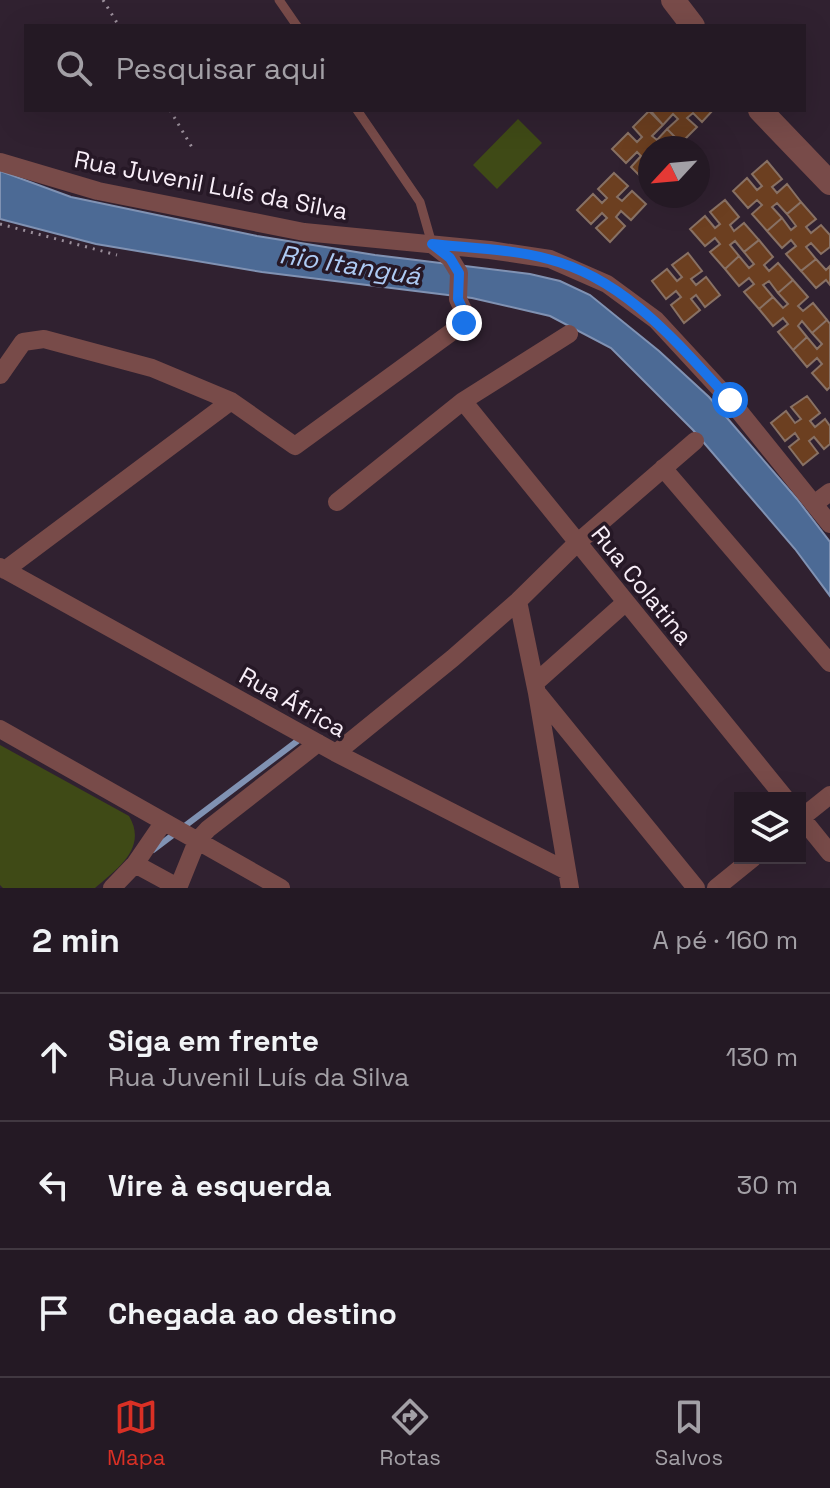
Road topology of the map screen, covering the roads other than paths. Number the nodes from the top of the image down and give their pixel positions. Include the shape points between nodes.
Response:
1 (279, 0) edge
2 (673, 0) edge
3 (296, 24) edge
4 (691, 24) edge
5 (358, 112) edge
6 (762, 112) edge
7 (0, 162) edge
8 (830, 183) edge
9 (432, 244) junction
10 (569, 334) dead end
11 (0, 375) edge
12 (231, 401) junction
13 (463, 401) junction
14 (695, 441) dead end
15 (663, 468) junction
16 (830, 492) edge
17 (337, 502) dead end
18 (814, 504) junction
19 (830, 524) edge
20 (577, 543) junction
21 (3, 569) edge
22 (518, 601) junction
23 (626, 602) junction
24 (830, 663) edge
25 (536, 688) junction
26 (0, 729) edge
27 (318, 743) junction
28 (336, 753) junction
29 (780, 792) edge
30 (830, 795) edge
31 (806, 814) edge
32 (163, 823) junction
33 (806, 824) edge
34 (197, 841) junction
35 (830, 853) edge
36 (135, 864) junction
37 (746, 864) edge
38 (569, 879) edge
39 (112, 888) edge
40 (178, 888) edge
41 (281, 888) edge
42 (696, 888) edge
43 (716, 888) edge

1 - 3 lane
2 - 4 street
5 - 9 lane via 420,202
6 - 8 street
7 - 9 street, Rua Juvenil Luís da Silva via 98,191 304,232
9 - 12 street via 459,273 464,323 295,446
9 - 18 street, Rua Juvenil Luís da Silva via 550,259 607,284 656,320 730,400
10 - 13 street
11 - 12 street via 23,342 44,339 139,365
12 - 21 street
13 - 17 street
13 - 20 street, Rua Colatina
14 - 15 street
15 - 20 street
15 - 24 street
16 - 18 street
18 - 19 street, Rua Juvenil Luís da Silva
20 - 22 street
20 - 23 street, Rua Colatina
21 - 27 street, Rua África
22 - 25 street
22 - 28 street
23 - 25 street
23 - 29 street, Rua Colatina
25 - 38 street
25 - 42 street
26 - 32 street
27 - 28 street, Rua África
27 - 34 street
28 - 38 street, Rua África
30 - 31 street
32 - 34 street
32 - 36 street
33 - 35 street
34 - 40 street
34 - 41 street
36 - 39 street
36 - 40 street
37 - 43 street

